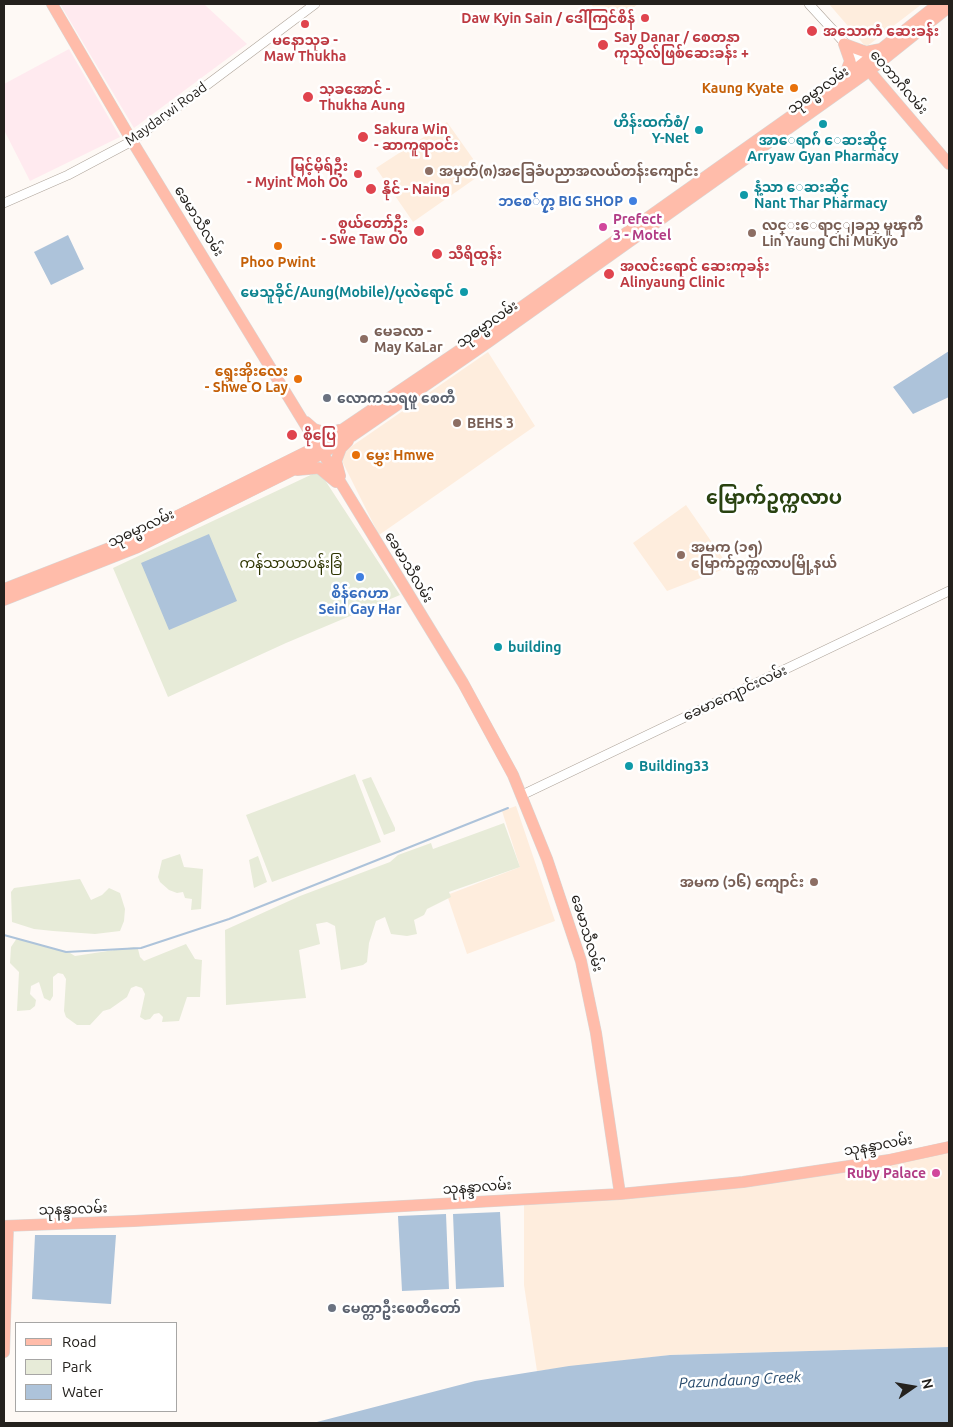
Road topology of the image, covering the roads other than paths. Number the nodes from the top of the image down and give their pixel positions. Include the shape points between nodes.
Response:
1 (52, 4) edge
2 (315, 4) edge
3 (809, 4) edge
4 (938, 4) edge
5 (949, 7) edge
6 (844, 44) junction
7 (886, 52) junction
8 (866, 68) junction
9 (846, 83) junction
10 (887, 91) junction
11 (132, 141) junction
12 (949, 164) edge
13 (4, 203) edge
14 (304, 421) junction
15 (349, 432) junction
16 (320, 450) junction
17 (291, 466) junction
18 (343, 488) junction
19 (4, 589) edge
20 (949, 591) edge
21 (4, 600) edge
22 (522, 795) junction
23 (949, 1147) edge
24 (620, 1194) junction
25 (6, 1226) edge
26 (4, 1352) edge

1 - 11 main road, ခေမာသီလမ်း
2 - 11 street, Maydarwi Road
3 - 6 street, ဝေဘာဂီလမ်း
4 - 7 main road, သုဓမ္မာလမ်း
5 - 7 main road, သုဓမ္မာလမ်း
6 - 7 main road via 866,52
6 - 8 street, ဝေဘာဂီလမ်း
6 - 9 main road via 850,61
7 - 8 main road, သုဓမ္မာလမ်း
7 - 10 main road via 881,72
8 - 9 main road, သုဓမ္မာလမ်း
8 - 10 main road, ဝေဘာဂီလမ်း
9 - 10 main road via 870,84
9 - 15 main road, သုဓမ္မာလမ်း via 488,342
10 - 12 main road, ဝေဘာဂီလမ်း
11 - 13 street, Maydarwi Road via 68,175
11 - 14 main road, ခေမာသီလမ်း
14 - 15 main road via 314,429 328,433
14 - 16 main road, ခေမာသီလမ်း
14 - 17 main road via 307,437
15 - 16 main road, သုဓမ္မာလမ်း
15 - 18 main road via 336,461
16 - 17 main road, သုဓမ္မာလမ်း
16 - 18 main road, ခေမာသီလမ်း
17 - 18 main road via 319,468
17 - 19 main road, သုဓမ္မာလမ်း via 127,541
17 - 21 main road, သုဓမ္မာလမ်း via 124,554
18 - 22 main road, ခေမာသီလမ်း via 463,683
20 - 22 street, ခေမာကျောင်းလမ်း
22 - 24 main road, ခေမာသီလမ်း via 581,961 596,1033
23 - 24 main road, သုနန္ဒာလမ်း via 889,1160 743,1182
24 - 25 main road, သုနန္ဒာလမ်း via 134,1222
25 - 26 main road

